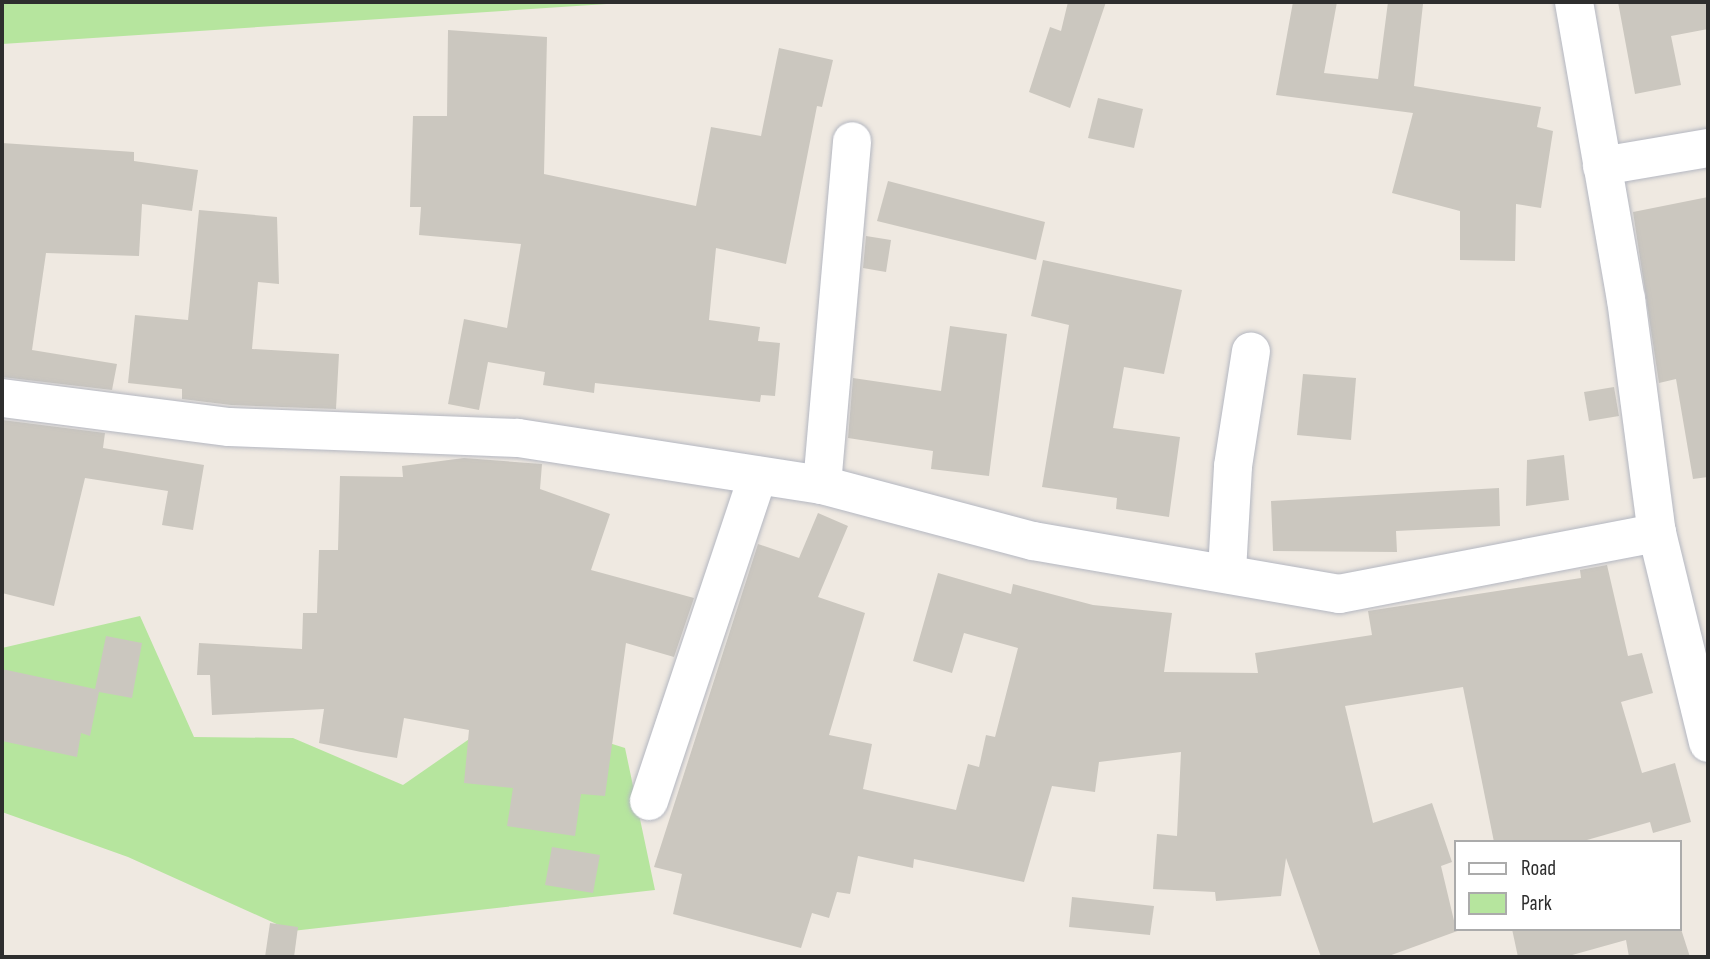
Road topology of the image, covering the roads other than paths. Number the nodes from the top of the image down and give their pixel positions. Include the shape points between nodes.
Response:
1 (1574, 2) edge
2 (852, 141) dead end
3 (1708, 148) edge
4 (1602, 166) junction
5 (1251, 351) dead end
6 (2, 398) edge
7 (758, 476) junction
8 (822, 485) junction
9 (1657, 533) junction
10 (1227, 570) junction
11 (1695, 616) edge
12 (1708, 743) edge
13 (649, 801) dead end

1 - 4 street
2 - 8 street
3 - 4 street
4 - 9 street
5 - 10 street via 1233,466
6 - 7 street via 229,428 517,438
7 - 8 street
7 - 13 street
8 - 10 street via 1033,541
9 - 10 street via 1339,594
9 - 11 street
11 - 12 street

